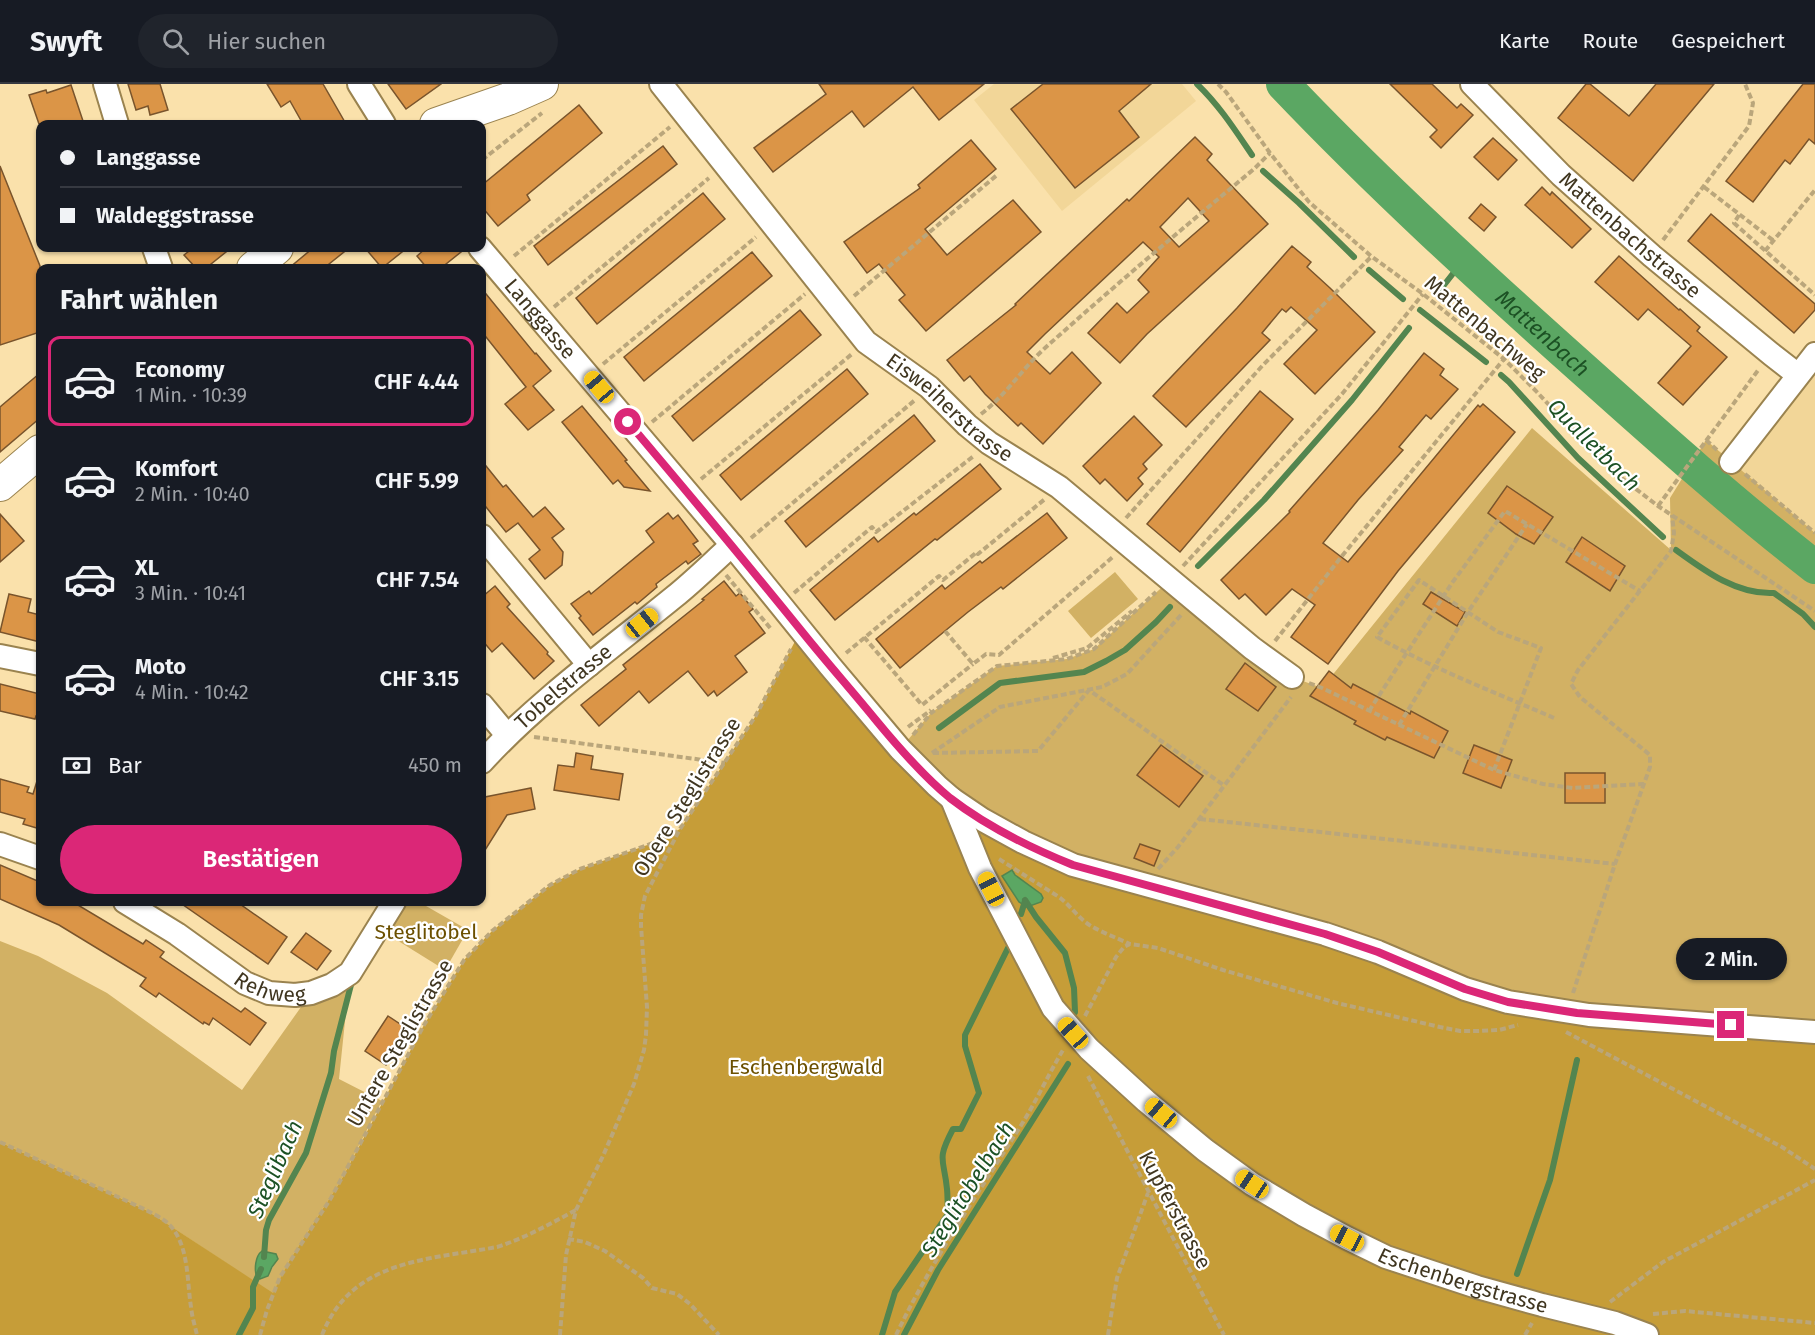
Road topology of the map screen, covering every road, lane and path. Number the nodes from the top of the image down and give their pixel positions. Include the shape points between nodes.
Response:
1 (105, 84) edge
2 (359, 84) edge
3 (661, 84) edge
4 (1218, 84) edge
5 (1472, 84) edge
6 (1745, 84) edge
7 (545, 96) edge
8 (686, 114) junction
9 (116, 120) edge
10 (382, 120) edge
11 (448, 120) edge
12 (1270, 153) junction
13 (486, 156) edge
14 (726, 164) junction
15 (997, 175) dead end
16 (1704, 187) junction
17 (1815, 190) edge
18 (1739, 215) junction
19 (773, 223) junction
20 (1774, 241) junction
21 (1765, 251) junction
22 (484, 252) edge
23 (1652, 255) junction
24 (513, 256) dead end
25 (1371, 256) junction
26 (819, 282) junction
27 (1423, 294) junction
28 (1815, 295) edge
29 (555, 306) dead end
30 (839, 308) junction
31 (866, 342) junction
32 (1771, 354) junction
33 (1815, 354) edge
34 (609, 359) dead end
35 (1504, 359) junction
36 (1798, 375) junction
37 (929, 387) junction
38 (658, 417) dead end
39 (967, 425) junction
40 (989, 443) junction
41 (36, 454) edge
42 (1731, 462) joint
43 (707, 474) dead end
44 (0, 485) edge
45 (1059, 487) junction
46 (1658, 506) junction
47 (1672, 515) junction
48 (1527, 524) junction
49 (1815, 534) edge
50 (1121, 538) junction
51 (486, 541) edge
52 (740, 542) junction
53 (1170, 580) junction
54 (1640, 591) junction
55 (794, 593) dead end
56 (1443, 596) junction
57 (1195, 601) junction
58 (1814, 611) edge
59 (1468, 612) junction
60 (801, 630) junction
61 (945, 631) dead end
62 (864, 637) junction
63 (844, 654) dead end
64 (1406, 654) junction
65 (0, 656) edge
66 (1263, 656) junction
67 (36, 663) edge
68 (973, 664) junction
69 (589, 666) junction
70 (1435, 667) junction
71 (1298, 679) junction
72 (1089, 690) junction
73 (1520, 703) junction
74 (486, 710) edge
75 (1369, 711) junction
76 (1554, 718) dead end
77 (1399, 725) junction
78 (507, 735) junction
79 (901, 739) junction
80 (486, 758) edge
81 (725, 763) junction
82 (1494, 770) junction
83 (1644, 784) junction
84 (1225, 786) junction
85 (952, 799) junction
86 (1200, 819) junction
87 (680, 829) junction
88 (0, 844) edge
89 (995, 856) dead end
90 (36, 857) edge
91 (1615, 864) junction
92 (1143, 885) junction
93 (132, 906) edge
94 (392, 906) edge
95 (1130, 944) junction
96 (1565, 1012) junction
97 (1519, 1025) dead end
98 (1815, 1032) edge
99 (1073, 1033) junction
100 (1087, 1076) dead end
101 (0, 1142) edge
102 (1815, 1169) edge
103 (1815, 1180) edge
104 (1148, 1192) junction
105 (576, 1210) junction
106 (568, 1239) junction
107 (1590, 1317) junction
108 (1815, 1323) edge
109 (1625, 1326) junction
110 (197, 1335) edge
111 (260, 1335) edge
112 (322, 1335) edge
113 (560, 1335) edge
114 (719, 1335) edge
115 (896, 1335) edge
116 (1108, 1335) edge
117 (1224, 1335) edge
118 (1647, 1335) edge

1 - 9 street
2 - 10 street
3 - 8 street, Eisweiherstrasse
4 - 12 path, Mattenbachweg
5 - 23 street, Mattenbachstrasse via 1561,175
6 - 16 path via 1753,103 1749,126
7 - 11 main road via 508,99
7 - 13 path
8 - 14 street, Eisweiherstrasse
8 - 24 path
12 - 25 path, Mattenbachweg via 1309,202
12 - 39 path via 1041,352 995,403
14 - 19 street, Eisweiherstrasse
14 - 29 path
15 - 30 path
16 - 18 path
16 - 23 path
17 - 20 path
18 - 20 path
18 - 21 path via 1734,223
19 - 26 street, Eisweiherstrasse
19 - 34 path
20 - 21 path
21 - 28 path
22 - 52 street, Langgasse
23 - 32 street, Mattenbachstrasse
25 - 27 path, Mattenbachweg
25 - 50 path via 1263,365
26 - 30 street, Eisweiherstrasse
26 - 38 path
27 - 35 path, Mattenbachweg
27 - 53 path via 1341,394
30 - 31 street, Eisweiherstrasse
31 - 37 street, Eisweiherstrasse
31 - 43 path
32 - 36 street, Mattenbachstrasse
32 - 46 path
33 - 36 street
35 - 46 path, Mattenbachweg via 1605,465
35 - 66 path
36 - 42 street
37 - 39 street, Eisweiherstrasse
37 - 52 path
39 - 40 street, Eisweiherstrasse
40 - 45 street, Eisweiherstrasse
40 - 55 path via 876,532 872,527
41 - 44 main road
42 - 49 path
45 - 50 street, Eisweiherstrasse
45 - 62 path via 978,554 943,580 939,576
46 - 47 path, Mattenbachweg
47 - 54 path via 1671,551
47 - 58 path, Mattenbachweg
48 - 54 path
48 - 56 path via 1505,511
48 - 59 path
50 - 53 street, Eisweiherstrasse
50 - 68 path via 999,655 986,654
51 - 69 street
52 - 60 street, Langgasse
52 - 69 street, Tobelstrasse
53 - 57 street, Eisweiherstrasse
53 - 79 path via 1087,648 1043,661 996,665
53 - 79 path via 1094,649 1067,659 998,666
54 - 83 path via 1571,684 1580,698 1650,755
56 - 59 path
56 - 64 path
56 - 64 path via 1419,580 1377,637
57 - 66 street, Eisweiherstrasse
57 - 72 path via 1127,674
59 - 70 path
59 - 73 path via 1498,632 1541,648
60 - 79 street, Langgasse
60 - 81 path, Obere Steglistrasse via 755,717
61 - 68 path
62 - 63 path
62 - 68 path via 922,705
64 - 70 path
64 - 75 path
65 - 67 street
66 - 71 street, Eisweiherstrasse
69 - 78 street, Tobelstrasse
70 - 73 path
70 - 77 path
71 - 75 path
71 - 84 path
72 - 72 path via 1038,751 928,756 1000,706
72 - 84 path
73 - 76 path
73 - 82 path
74 - 78 street
75 - 77 path
77 - 82 path
78 - 80 street, Tobelstrasse
78 - 81 path
79 - 85 street, Langgasse via 925,775
81 - 87 path, Obere Steglistrasse
82 - 83 path via 1573,788
83 - 91 path
84 - 86 path
85 - 92 street, Langgasse via 1002,831 1056,858
85 - 99 street, Eschenbergstrasse via 980,868 1045,994
86 - 91 path
86 - 92 path
87 - 105 path, Obere Steglistrasse via 648,889 641,915 647,1023 640,1065
87 - 111 path, Untere Steglistrasse via 550,885 471,952 424,1025 331,1198 280,1276
88 - 90 street
89 - 95 path via 1059,897 1089,925
91 - 96 path
92 - 96 street, Langgasse via 1335,937 1486,996
93 - 94 street, Rehweg via 245,983 269,993 295,995 332,985 350,973
95 - 97 path via 1158,948 1337,1003 1440,1027 1478,1031
95 - 99 path via 1116,957
96 - 98 street, Langgasse
96 - 102 path via 1566,1034 1782,1147
99 - 107 street, Eschenbergstrasse via 1205,1150 1304,1215 1407,1264 1510,1297
99 - 115 path via 1021,1126 912,1300
100 - 104 path, Kupferstrasse
101 - 110 path via 169,1224 181,1245 188,1272
103 - 107 path via 1663,1262
104 - 116 path via 1117,1278
104 - 117 path, Kupferstrasse
105 - 106 path, Obere Steglistrasse
105 - 112 path via 512,1243 401,1265 377,1274 339,1303
106 - 113 path, Obere Steglistrasse
106 - 114 path via 605,1251 652,1288 677,1294
107 - 109 street, Eschenbergstrasse
108 - 109 path via 1685,1311 1647,1316
109 - 118 street, Eschenbergstrasse

